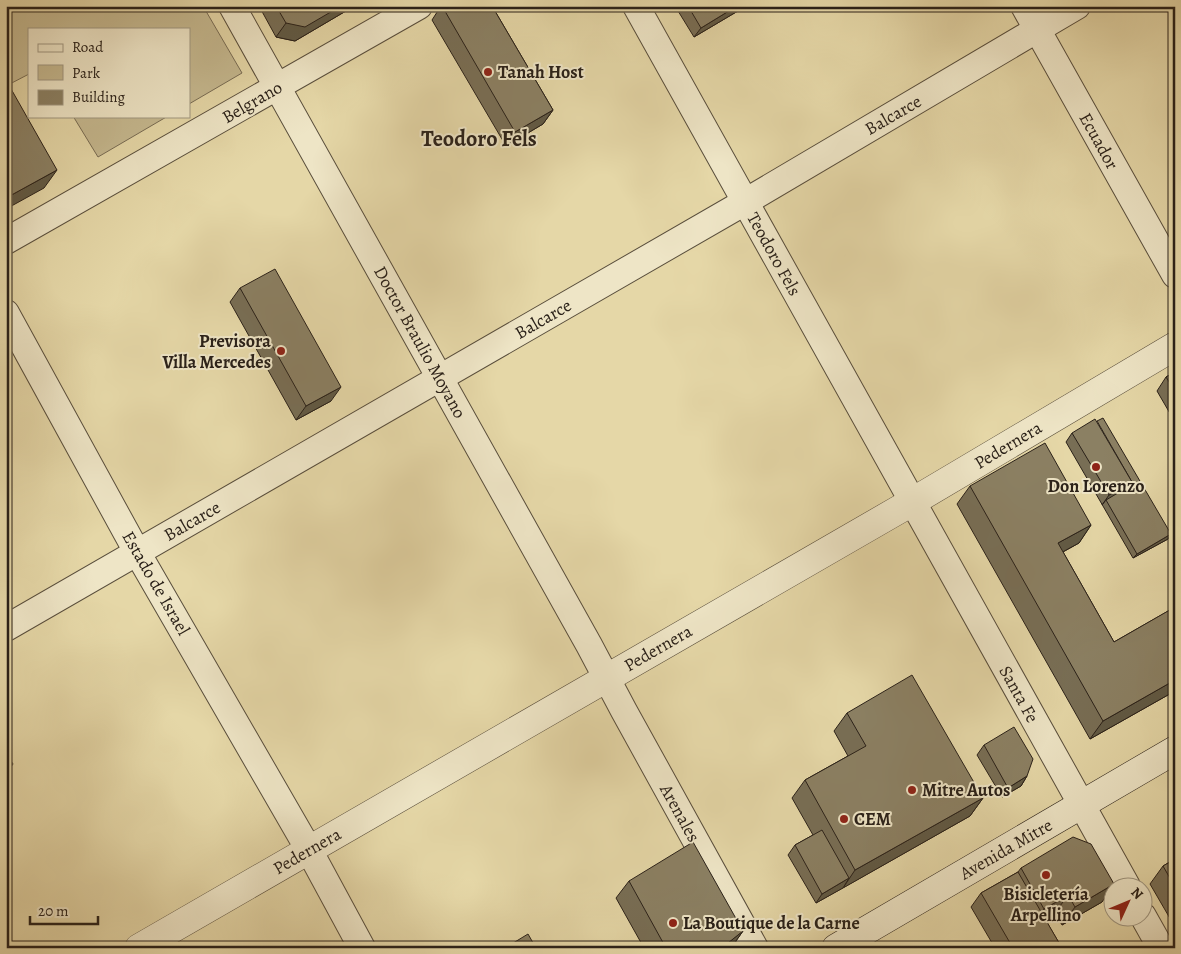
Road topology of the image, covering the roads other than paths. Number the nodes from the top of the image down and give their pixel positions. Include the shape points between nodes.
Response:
1 (232, 6) edge
2 (419, 6) edge
3 (636, 6) edge
4 (1024, 6) edge
5 (1077, 6) edge
6 (1037, 30) junction
7 (278, 87) junction
8 (745, 202) junction
9 (6, 241) edge
10 (1175, 276) edge
11 (6, 313) edge
12 (1175, 346) edge
13 (440, 378) junction
14 (912, 502) junction
15 (138, 552) junction
16 (6, 628) edge
17 (606, 678) junction
18 (1175, 750) edge
19 (1081, 806) junction
20 (309, 850) junction
21 (1120, 876) edge
22 (1149, 926) edge
23 (139, 948) edge
24 (362, 948) edge
25 (755, 948) edge
26 (836, 948) edge
27 (1161, 948) edge

1 - 7 street, Doctor Braulio Moyano
2 - 7 street, Belgrano
3 - 8 street, Teodoro Fels
4 - 6 street, Ecuador
5 - 6 street, Balcarce
6 - 8 street, Balcarce
6 - 10 street, Ecuador
7 - 9 street, Belgrano
7 - 13 street, Doctor Braulio Moyano
8 - 13 street, Balcarce
8 - 14 street, Teodoro Fels
11 - 15 street, Estado de Israel
12 - 14 street, Pedernera
13 - 15 street, Balcarce
13 - 17 street, Doctor Braulio Moyano
14 - 17 street, Pedernera
14 - 19 street, Santa Fe
15 - 16 street, Balcarce
15 - 20 street, Estado de Israel
17 - 20 street, Pedernera
17 - 25 street, Arenales
18 - 19 street, Avenida Mitre
19 - 21 street, Santa Fe
19 - 26 street, Avenida Mitre
20 - 23 street, Pedernera
20 - 24 street, Estado de Israel
22 - 27 street

